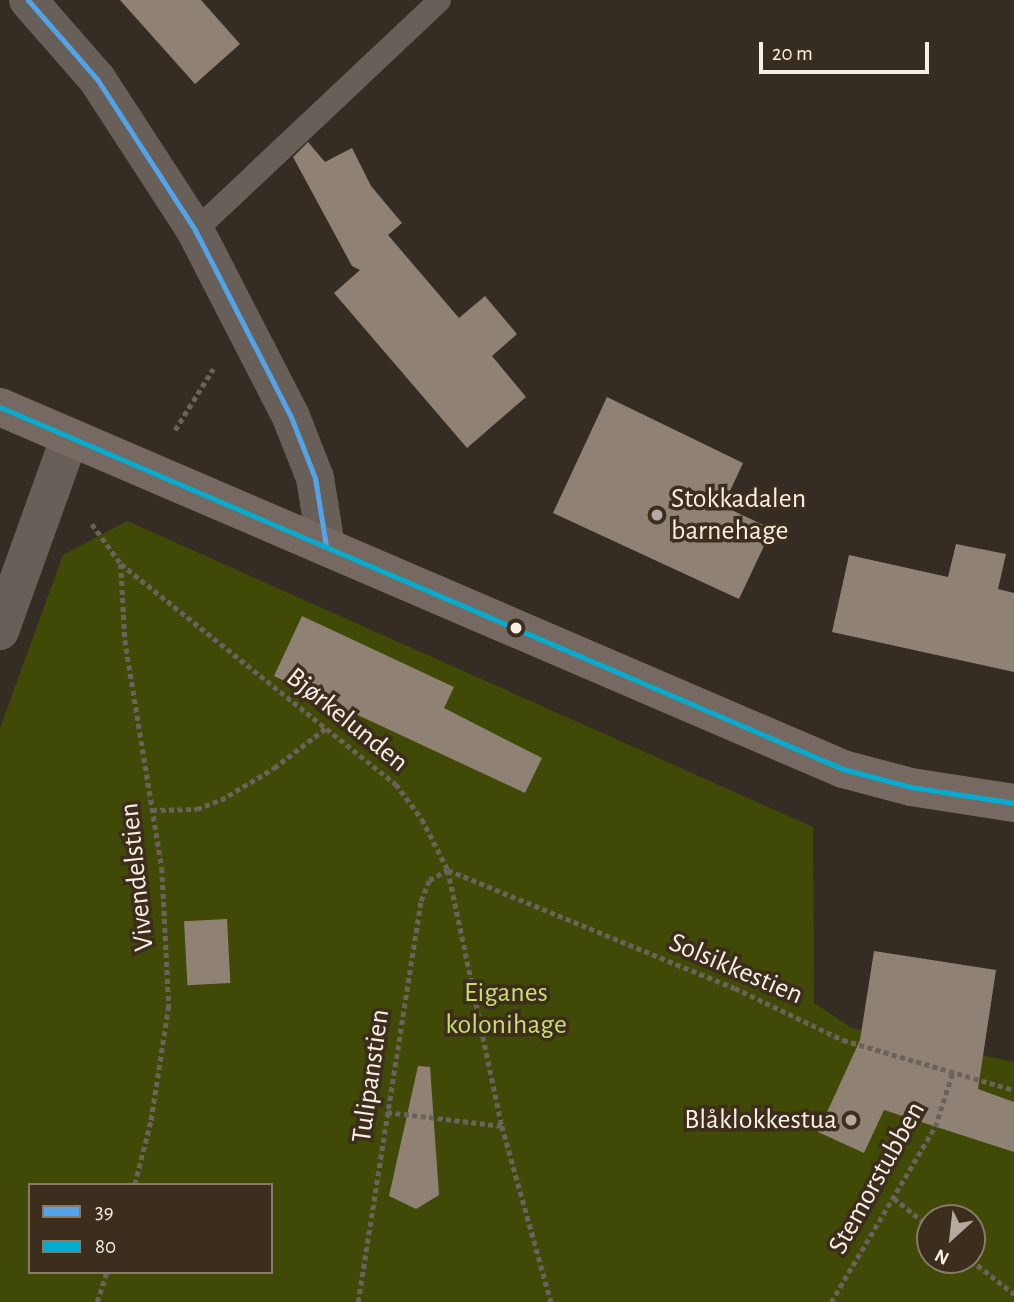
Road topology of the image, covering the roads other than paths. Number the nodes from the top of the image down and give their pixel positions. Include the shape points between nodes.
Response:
1 (28, 0) edge
2 (439, 0) edge
3 (195, 230) junction
4 (0, 407) edge
5 (70, 437) junction
6 (326, 546) junction
7 (0, 631) edge
8 (1014, 803) edge

1 - 3 street via 97,79
2 - 3 lane
3 - 6 street via 291,417 315,478
4 - 5 main road
5 - 6 main road
5 - 7 street
6 - 8 main road via 843,769 911,787

